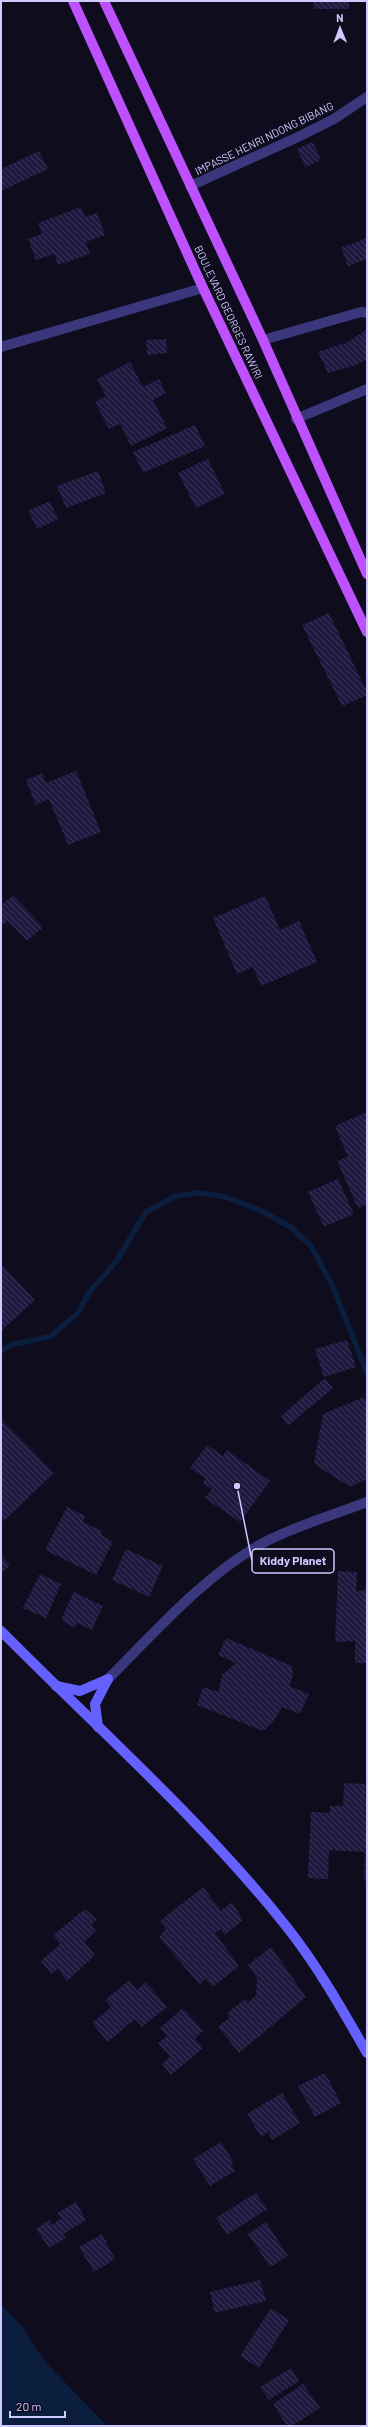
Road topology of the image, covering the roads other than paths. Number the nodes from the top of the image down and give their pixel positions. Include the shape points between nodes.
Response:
1 (73, 1) edge
2 (104, 1) edge
3 (367, 96) edge
4 (190, 186) junction
5 (203, 288) junction
6 (367, 313) edge
7 (263, 340) junction
8 (1, 346) edge
9 (367, 389) edge
10 (296, 419) junction
11 (367, 574) edge
12 (367, 632) edge
13 (367, 1502) edge
14 (1, 1631) edge
15 (108, 1679) junction
16 (56, 1686) junction
17 (98, 1727) junction
18 (367, 2053) edge

1 - 5 main road, BOULEVARD GEORGES RAWIRI
2 - 4 main road, BOULEVARD GEORGES RAWIRI
3 - 4 street, IMPASSE HENRI NDONG BIBANG via 300,136
4 - 7 main road, BOULEVARD GEORGES RAWIRI
5 - 8 street
5 - 12 main road, BOULEVARD GEORGES RAWIRI
6 - 7 street via 361,312
7 - 10 main road, BOULEVARD GEORGES RAWIRI
9 - 10 street
10 - 11 main road, BOULEVARD GEORGES RAWIRI
13 - 15 street via 269,1540 233,1563 202,1588
14 - 16 main road
15 - 16 main road via 80,1691
15 - 17 main road via 95,1704
16 - 17 main road
17 - 18 main road via 205,1833 286,1926 318,1970

